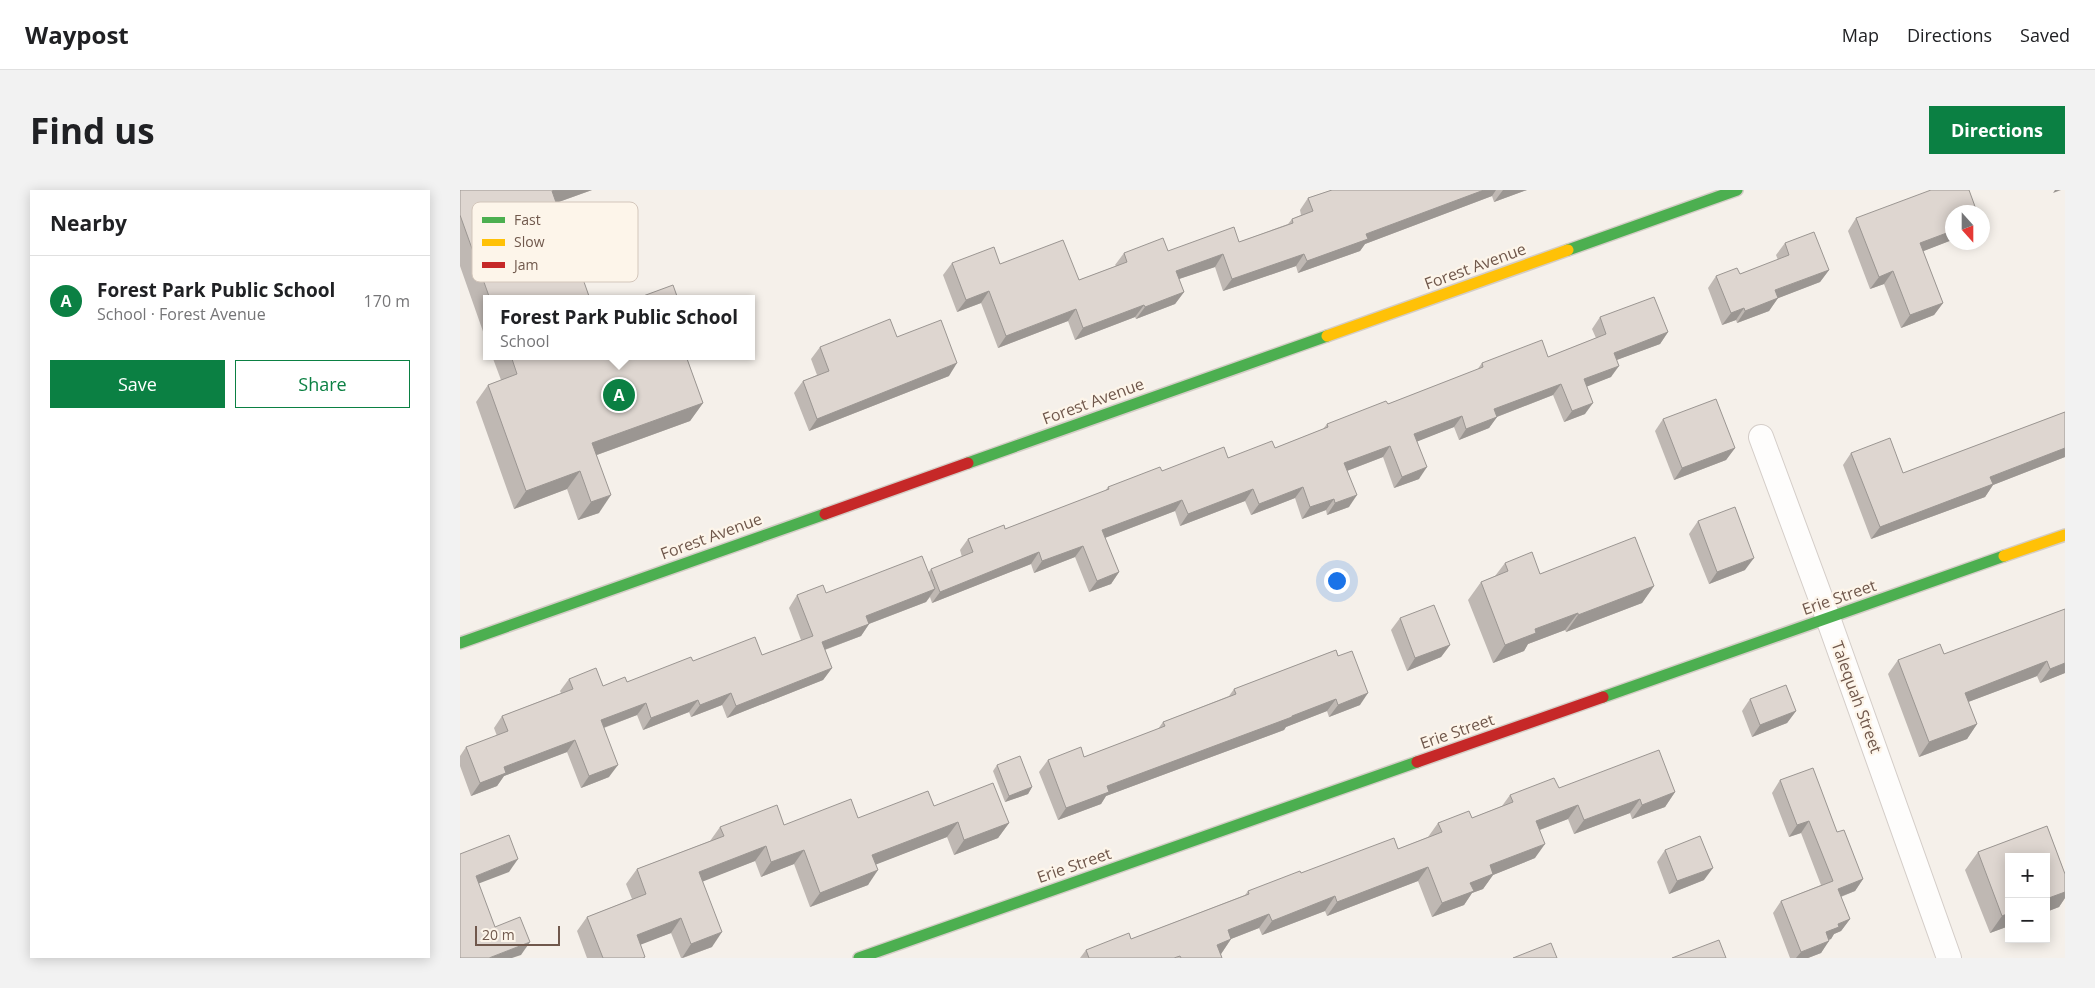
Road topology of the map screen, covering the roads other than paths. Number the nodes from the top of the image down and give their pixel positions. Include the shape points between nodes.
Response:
1 (1737, 190) edge
2 (1761, 437) dead end
3 (2065, 536) edge
4 (1828, 618) junction
5 (460, 643) edge
6 (859, 958) edge
7 (1949, 958) edge

1 - 5 street, Forest Avenue
2 - 4 street, Talequah Street
3 - 4 street, Erie Street
4 - 6 street, Erie Street
4 - 7 street, Talequah Street

